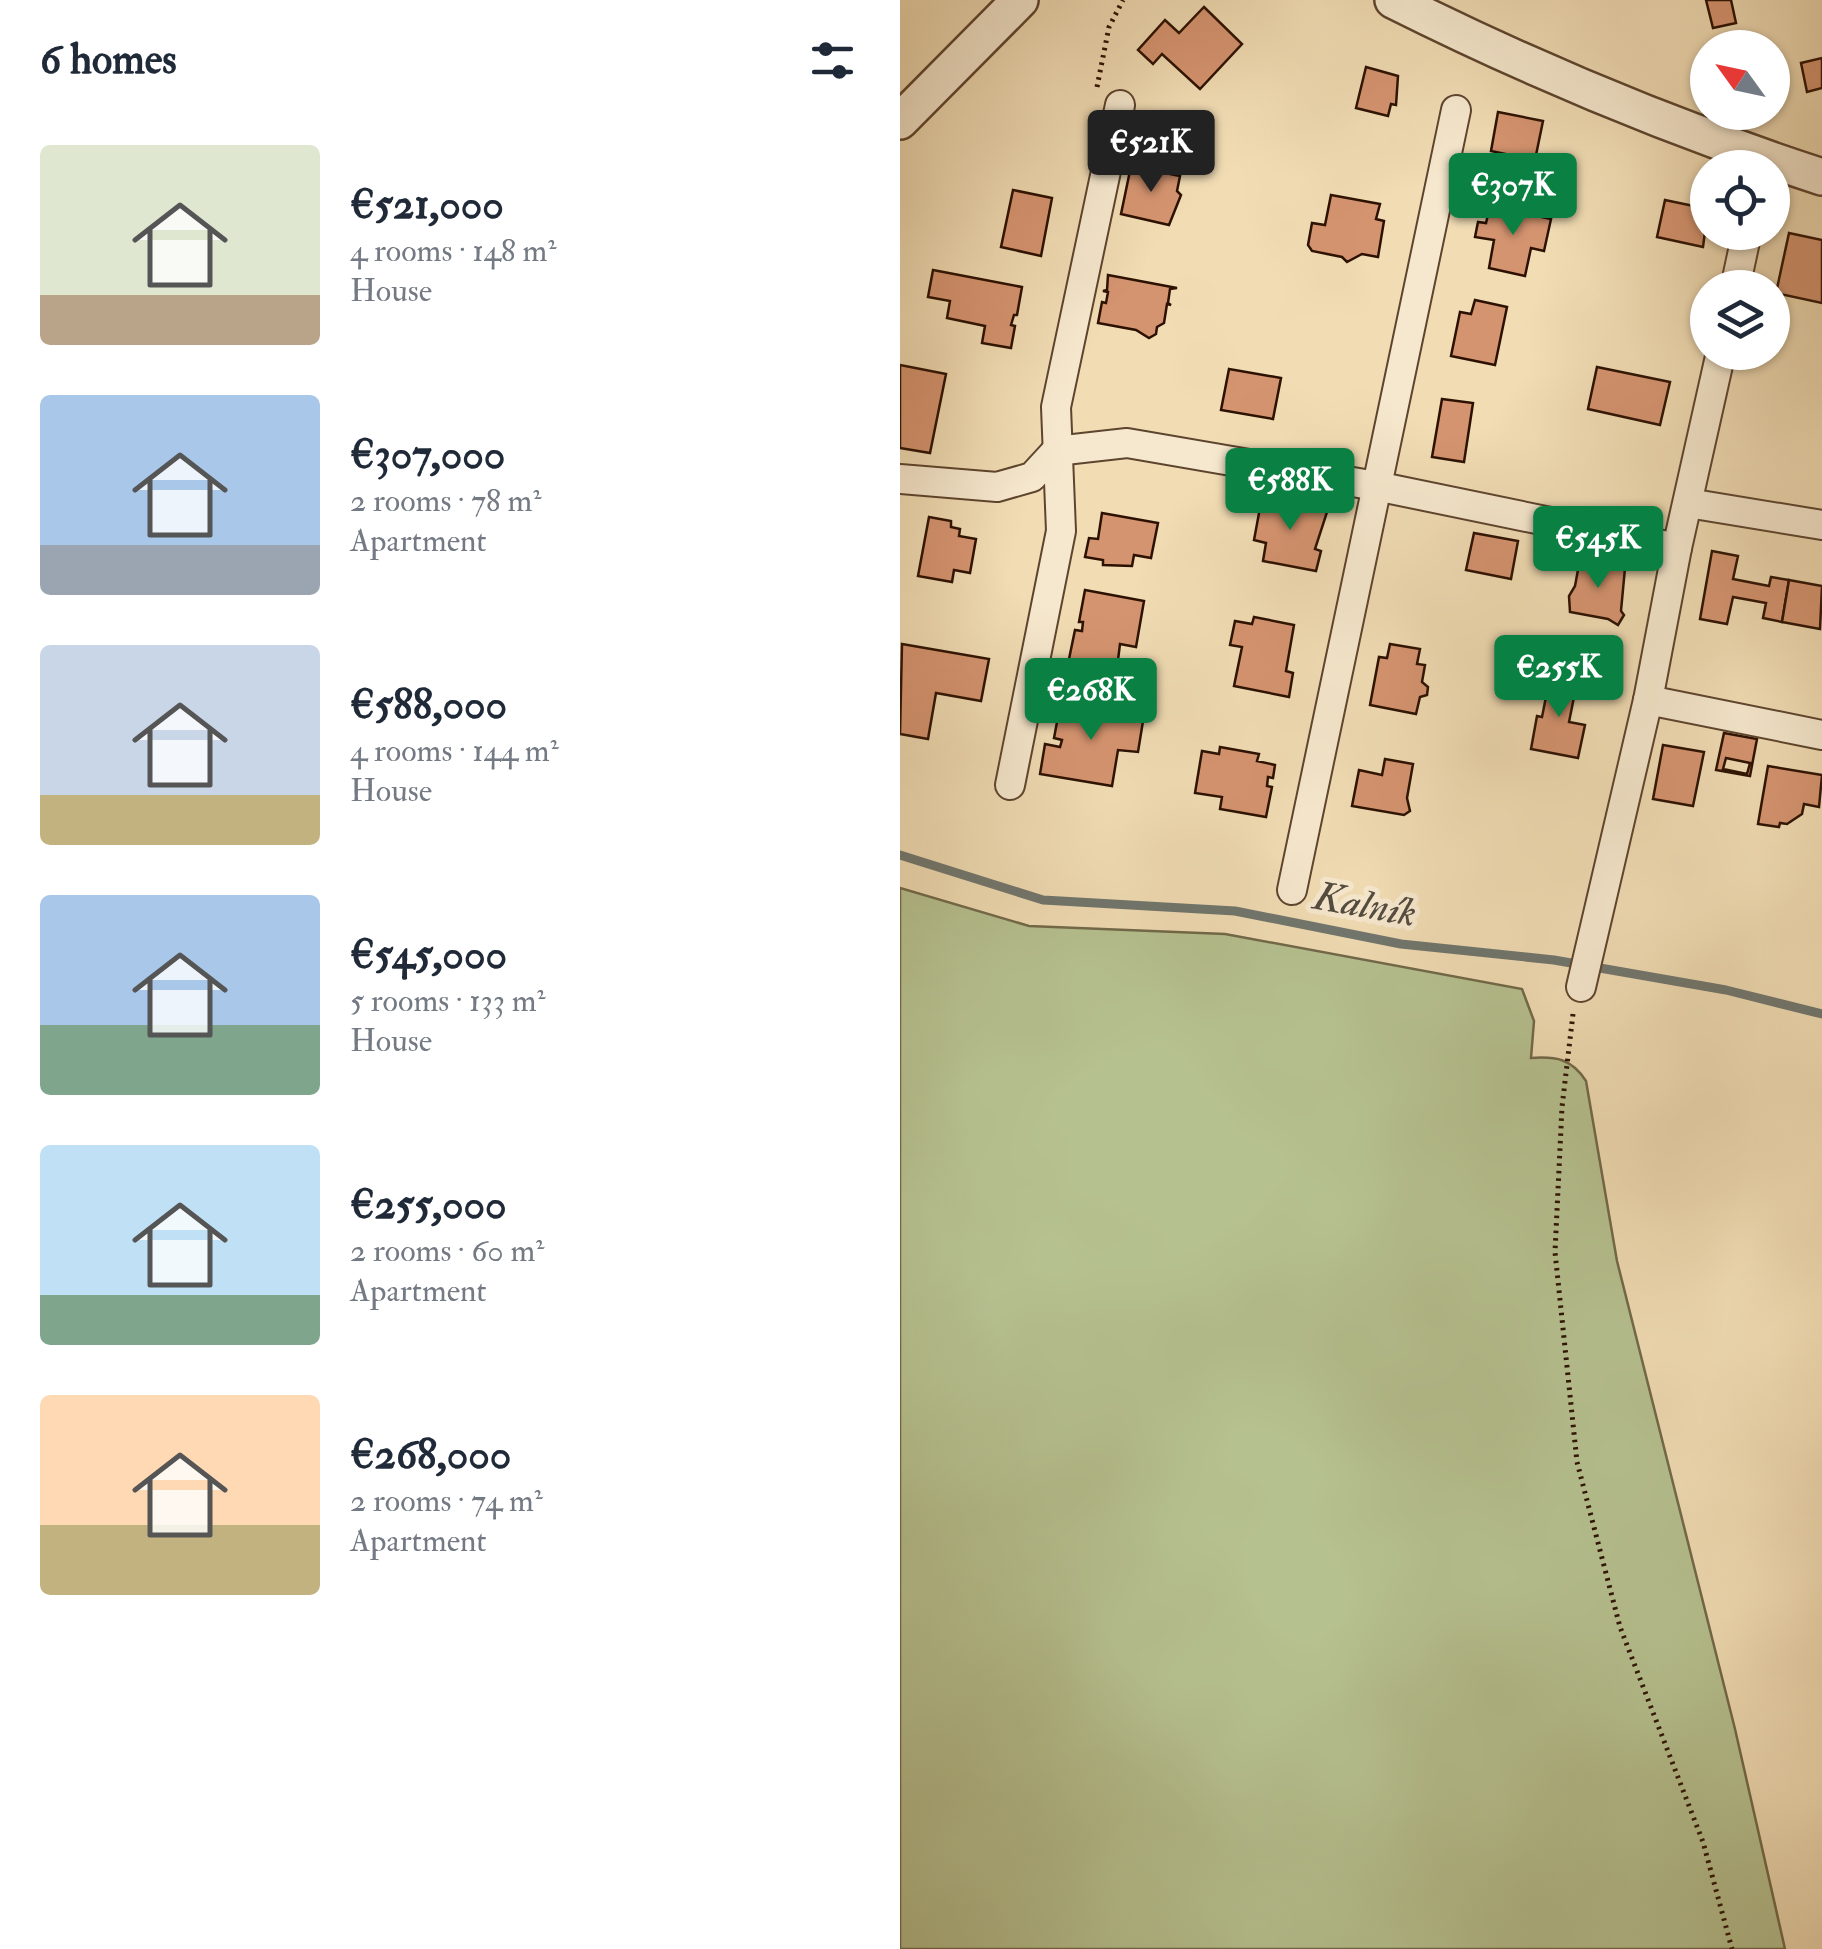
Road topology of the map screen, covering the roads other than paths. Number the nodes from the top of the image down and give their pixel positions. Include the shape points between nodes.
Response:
1 (1020, 0) edge
2 (1392, 0) edge
3 (1456, 110) dead end
4 (1118, 114) road end
5 (900, 121) edge
6 (1822, 178) edge
7 (1716, 370) edge
8 (1056, 451) junction
9 (900, 479) edge
10 (1376, 486) junction
11 (1688, 503) junction
12 (1822, 525) edge
13 (1678, 548) junction
14 (1648, 700) junction
15 (1822, 736) edge
16 (1010, 785) dead end
17 (1292, 890) dead end
18 (1582, 987) road end

1 - 5 street
2 - 6 street via 1472,40
3 - 10 street
4 - 8 street via 1056,407
7 - 11 street
8 - 9 street via 1032,477 997,487
8 - 10 street via 1128,443
8 - 16 street via 1061,531
10 - 13 street
10 - 17 street
11 - 12 street
11 - 13 street
13 - 14 street
14 - 15 street
14 - 18 street

